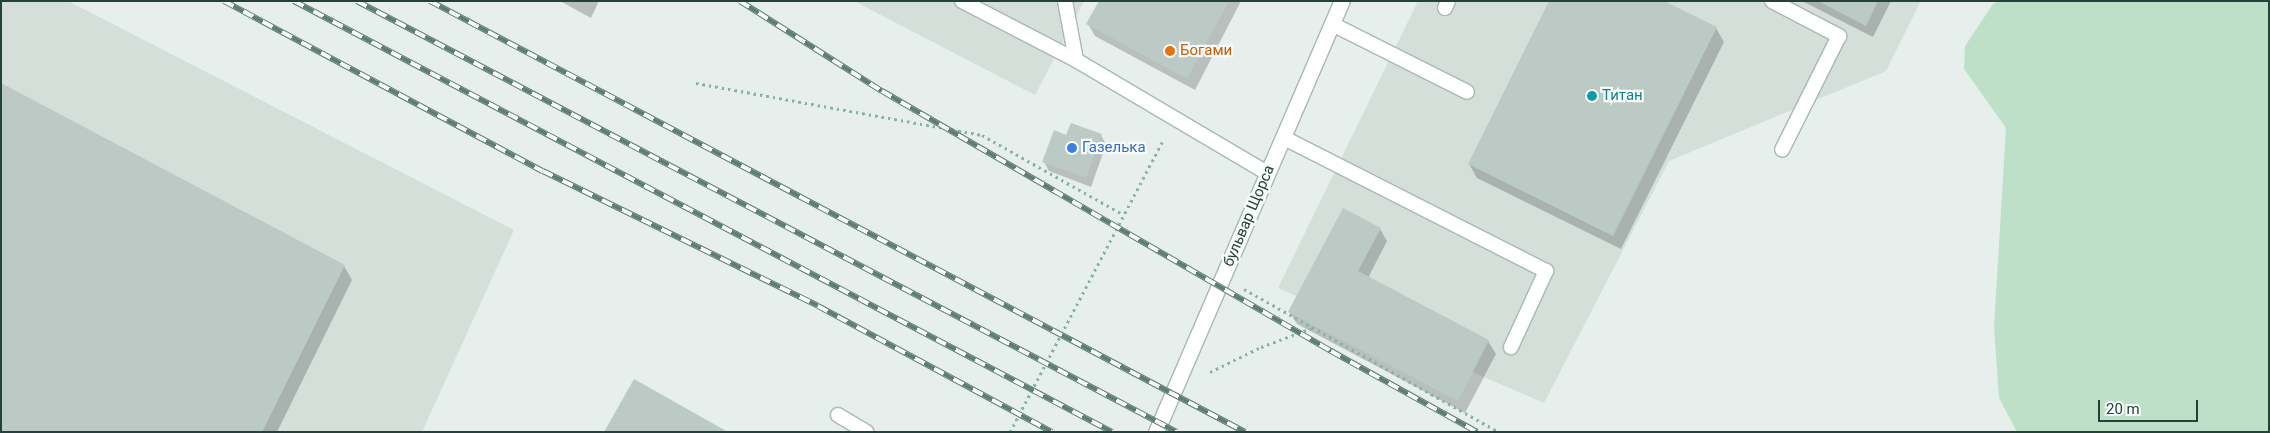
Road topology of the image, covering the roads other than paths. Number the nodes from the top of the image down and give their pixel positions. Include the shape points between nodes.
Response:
1 (962, 1) edge
2 (1065, 1) edge
3 (1342, 1) edge
4 (1772, 1) edge
5 (1332, 24) junction
6 (1076, 60) junction
7 (1467, 92) dead end
8 (1284, 138) junction
9 (1782, 150) dead end
10 (1267, 173) junction
11 (1511, 347) dead end
12 (838, 415) dead end
13 (866, 432) edge
14 (1156, 432) edge

1 - 6 lane
2 - 6 lane
3 - 5 main road, бульвар Щорса
4 - 9 lane via 1839,36
5 - 7 lane
5 - 8 main road, бульвар Щорса
6 - 10 lane
8 - 10 main road, бульвар Щорса
8 - 11 lane via 1546,271
10 - 14 main road, бульвар Щорса
12 - 13 lane

